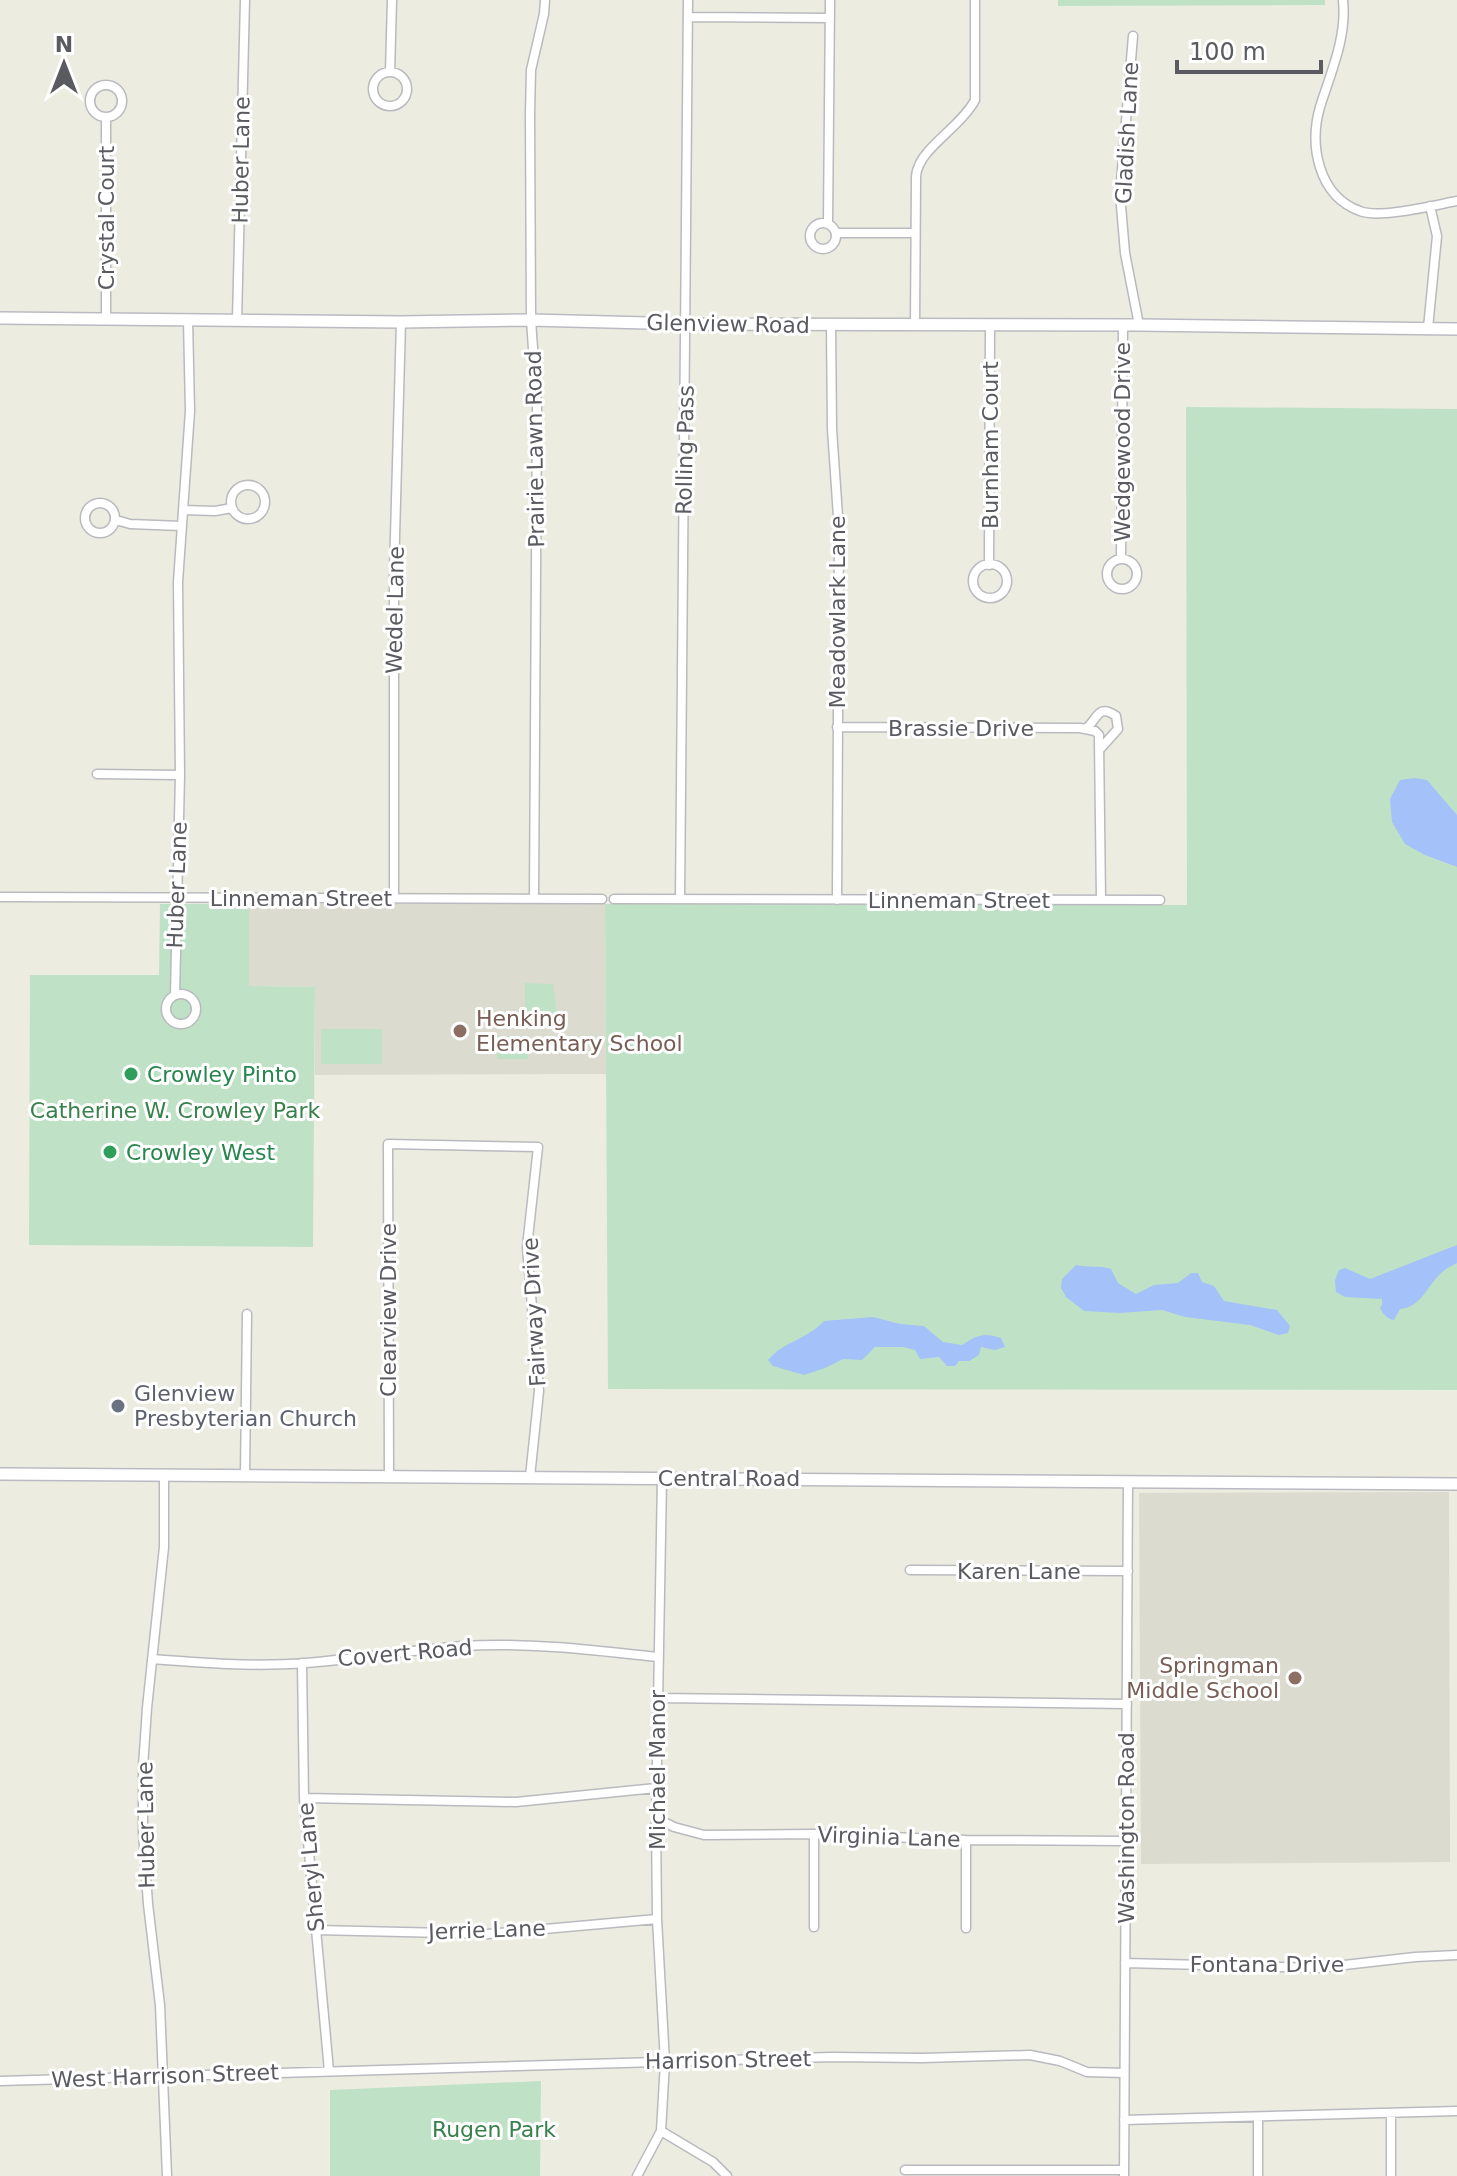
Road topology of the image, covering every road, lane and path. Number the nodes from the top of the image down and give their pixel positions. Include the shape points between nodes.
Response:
1 (245, 0) edge
2 (392, 0) edge
3 (545, 0) edge
4 (688, 0) edge
5 (830, 0) edge
6 (975, 0) edge
7 (1343, 0) edge
8 (688, 17) junction
9 (830, 18) junction
10 (1133, 36) dead end
11 (390, 72) junction
12 (106, 117) junction
13 (1457, 201) edge
14 (1430, 206) junction
15 (828, 223) junction
16 (836, 233) junction
17 (915, 233) junction
18 (0, 318) edge
19 (106, 319) junction
20 (188, 320) junction
21 (237, 320) junction
22 (531, 320) junction
23 (401, 322) junction
24 (686, 324) junction
25 (831, 325) junction
26 (915, 325) junction
27 (990, 325) junction
28 (1123, 325) junction
29 (1139, 325) junction
30 (1428, 328) junction
31 (1457, 329) edge
32 (232, 508) junction
33 (183, 510) junction
34 (116, 520) dead end
35 (181, 526) junction
36 (1121, 558) dead end
37 (989, 565) junction
38 (837, 727) junction
39 (1085, 729) junction
40 (1099, 745) junction
41 (97, 774) dead end
42 (180, 775) junction
43 (0, 897) edge
44 (177, 898) junction
45 (394, 899) junction
46 (534, 899) junction
47 (602, 899) dead end
48 (614, 899) dead end
49 (680, 899) junction
50 (837, 900) junction
51 (1101, 900) junction
52 (1160, 900) dead end
53 (175, 995) dead end
54 (388, 1144) joint
55 (247, 1314) dead end
56 (0, 1474) edge
57 (164, 1475) junction
58 (245, 1475) junction
59 (389, 1476) junction
60 (530, 1477) junction
61 (662, 1478) junction
62 (1128, 1481) junction
63 (1457, 1484) edge
64 (910, 1570) dead end
65 (1128, 1571) junction
66 (658, 1657) junction
67 (152, 1659) junction
68 (302, 1663) junction
69 (658, 1698) junction
70 (1127, 1704) junction
71 (656, 1788) junction
72 (304, 1798) junction
73 (656, 1818) junction
74 (814, 1834) junction
75 (966, 1840) junction
76 (1126, 1841) junction
77 (657, 1919) junction
78 (814, 1927) dead end
79 (966, 1928) dead end
80 (317, 1930) junction
81 (1457, 1955) edge
82 (1125, 1963) junction
83 (665, 2062) junction
84 (329, 2071) junction
85 (1124, 2073) junction
86 (164, 2076) junction
87 (0, 2081) edge
88 (1457, 2111) edge
89 (1391, 2113) junction
90 (1258, 2117) junction
91 (1124, 2120) junction
92 (661, 2131) junction
93 (905, 2170) dead end
94 (1124, 2173) edge
95 (167, 2176) edge
96 (637, 2176) edge
97 (727, 2176) edge
98 (1258, 2176) edge
99 (1391, 2176) edge

1 - 21 street, Huber Lane
2 - 11 street
3 - 22 street, Prairie Lawn Road via 531,70
4 - 8 street, Rolling Pass
5 - 9 street
6 - 17 street via 975,100 918,168
7 - 14 street via 1342,35 1315,137 1329,189 1360,212
8 - 9 street
8 - 24 street, Rolling Pass
9 - 15 street
10 - 29 street, Gladish Lane via 1120,194
11 - 11 street via 380,75 373,89 381,103 392,105 405,96 407,85
12 - 12 street, Crystal Court via 116,114 123,100 106,84 90,98 93,109
12 - 19 street, Crystal Court
13 - 14 street
14 - 30 street via 1437,236
15 - 16 street
15 - 16 street via 812,228 813,245 829,248
16 - 17 street
17 - 26 street
18 - 19 main road, Glenview Road
19 - 20 main road, Glenview Road
20 - 21 main road, Glenview Road
20 - 33 street, Huber Lane via 190,411
21 - 23 main road, Glenview Road
22 - 23 main road, Glenview Road
22 - 24 main road, Glenview Road
22 - 46 street, Prairie Lawn Road via 537,405
23 - 45 street, Wedel Lane
24 - 25 main road, Glenview Road
24 - 49 street, Rolling Pass
25 - 26 main road, Glenview Road
25 - 38 street, Meadowlark Lane via 839,531
26 - 27 main road, Glenview Road
27 - 28 main road, Glenview Road
27 - 37 street, Burnham Court
28 - 29 main road, Glenview Road
28 - 36 street, Wedgewood Drive
29 - 30 main road, Glenview Road
30 - 31 main road, Glenview Road
32 - 32 street via 245,519 257,517 265,497 254,486 243,486 232,497
32 - 33 street
33 - 35 street, Huber Lane
34 - 35 street
35 - 42 street, Huber Lane
37 - 37 street, Burnham Court via 973,580 979,593 992,598 1004,590 1006,577
38 - 39 street, Brassie Drive
38 - 50 street, Meadowlark Lane
39 - 40 street via 1099,735
39 - 40 street, Brassie Drive via 1100,712 1116,716 1118,729
40 - 51 street
41 - 42 street
42 - 44 street, Huber Lane
43 - 44 street, Linneman Street
44 - 45 street, Linneman Street
44 - 53 street, Huber Lane
45 - 46 street, Linneman Street
46 - 47 street, Linneman Street
48 - 49 street, Linneman Street
49 - 50 street, Linneman Street
50 - 51 street, Linneman Street
51 - 52 street, Linneman Street
54 - 59 street, Clearview Drive
54 - 60 street, Fairway Drive via 538,1147 527,1247 539,1391
55 - 58 street
56 - 57 main road, Central Road
57 - 58 main road, Central Road
57 - 67 street, Huber Lane via 164,1547
58 - 59 main road, Central Road
59 - 60 main road, Central Road
60 - 61 main road, Central Road
61 - 62 main road, Central Road
61 - 66 street, Michael Manor
62 - 63 main road, Central Road
62 - 65 street, Washington Road
64 - 65 street, Karen Lane
65 - 70 street, Washington Road
66 - 68 street, Covert Road via 539,1646 464,1646
66 - 69 street, Michael Manor
67 - 68 street, Covert Road
67 - 86 street, Huber Lane via 143,1832
68 - 72 street, Sheryl Lane
69 - 70 street
69 - 71 street, Michael Manor
70 - 76 street, Washington Road
71 - 72 street via 516,1802
71 - 73 street, Michael Manor
72 - 80 street, Sheryl Lane
73 - 74 street, Virginia Lane via 704,1835
73 - 77 street, Michael Manor
74 - 75 street, Virginia Lane
74 - 78 street
75 - 76 street, Virginia Lane
75 - 79 street
76 - 82 street, Washington Road
77 - 80 street, Jerrie Lane via 488,1934
77 - 83 street, Michael Manor
80 - 84 street, Sheryl Lane
81 - 82 street, Fontana Drive via 1318,1968
82 - 85 street, Washington Road
83 - 84 street, Harrison Street
83 - 85 street, Harrison Street via 1030,2055 1087,2072
83 - 92 street, Michael Manor
84 - 86 street, West Harrison Street
85 - 91 street, Washington Road
86 - 87 street, West Harrison Street
86 - 95 street, Huber Lane
88 - 89 street
89 - 90 street
89 - 99 street
90 - 91 street
90 - 98 street
91 - 94 street, Washington Road
92 - 96 street
92 - 97 street
93 - 94 street

